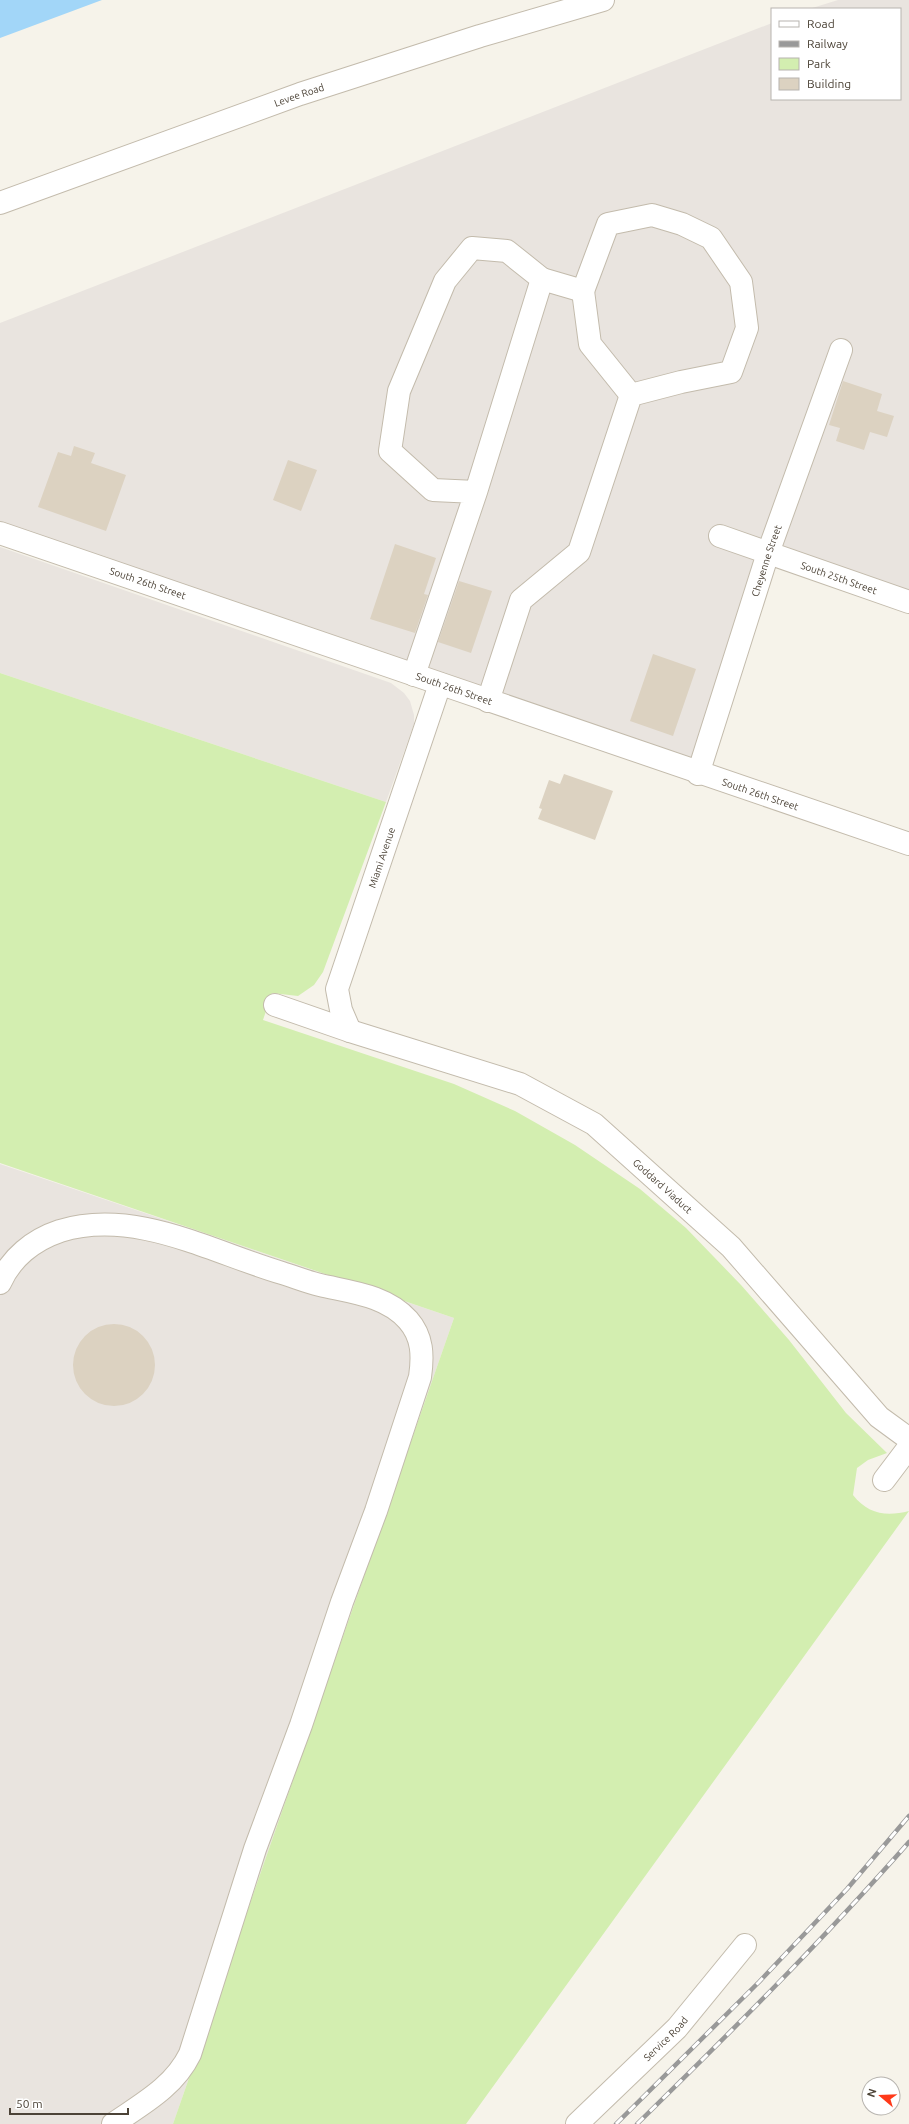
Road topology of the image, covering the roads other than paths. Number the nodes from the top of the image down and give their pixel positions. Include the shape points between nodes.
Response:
1 (603, 0) edge
2 (0, 203) edge
3 (542, 279) junction
4 (583, 291) junction
5 (841, 350) dead end
6 (631, 395) junction
7 (476, 492) junction
8 (0, 533) edge
9 (720, 536) dead end
10 (768, 552) junction
11 (909, 602) edge
12 (414, 675) junction
13 (440, 684) junction
14 (488, 701) junction
15 (698, 774) junction
16 (909, 844) edge
17 (275, 1005) dead end
18 (350, 1031) junction
19 (0, 1283) edge
20 (909, 1439) edge
21 (909, 1447) edge
22 (884, 1480) dead end
23 (745, 1945) dead end
24 (113, 2124) edge
25 (577, 2124) edge

1 - 2 street, Levee Road via 480,36 300,94
3 - 4 street
3 - 7 street
3 - 7 street via 507,251 472,248 445,281 399,391 390,451 433,490
4 - 6 street via 590,344
4 - 6 street via 608,224 652,215 682,224 711,238 741,282 746,328 731,372
5 - 10 street, Cheyenne Street
6 - 14 street via 579,552 521,600
7 - 12 street
8 - 12 street, South 26th Street
9 - 10 street, South 25th Street
10 - 11 street, South 25th Street
10 - 15 street, Cheyenne Street
12 - 13 street, South 26th Street
13 - 14 street, South 26th Street
13 - 18 street, Miami Avenue via 337,989 341,1010
14 - 15 street, South 26th Street
15 - 16 street, South 26th Street
17 - 18 street, Goddard Viaduct
18 - 20 street, Goddard Viaduct via 520,1084 594,1124 731,1247 879,1417
19 - 24 street via 21,1252 44,1236 71,1228 99,1224 128,1226 167,1234 268,1269 381,1301 408,1320 416,1330 421,1346 420,1377 301,1725 255,1849 190,2054 175,2078 163,2090
21 - 22 street
23 - 25 street, Service Road via 677,2028

